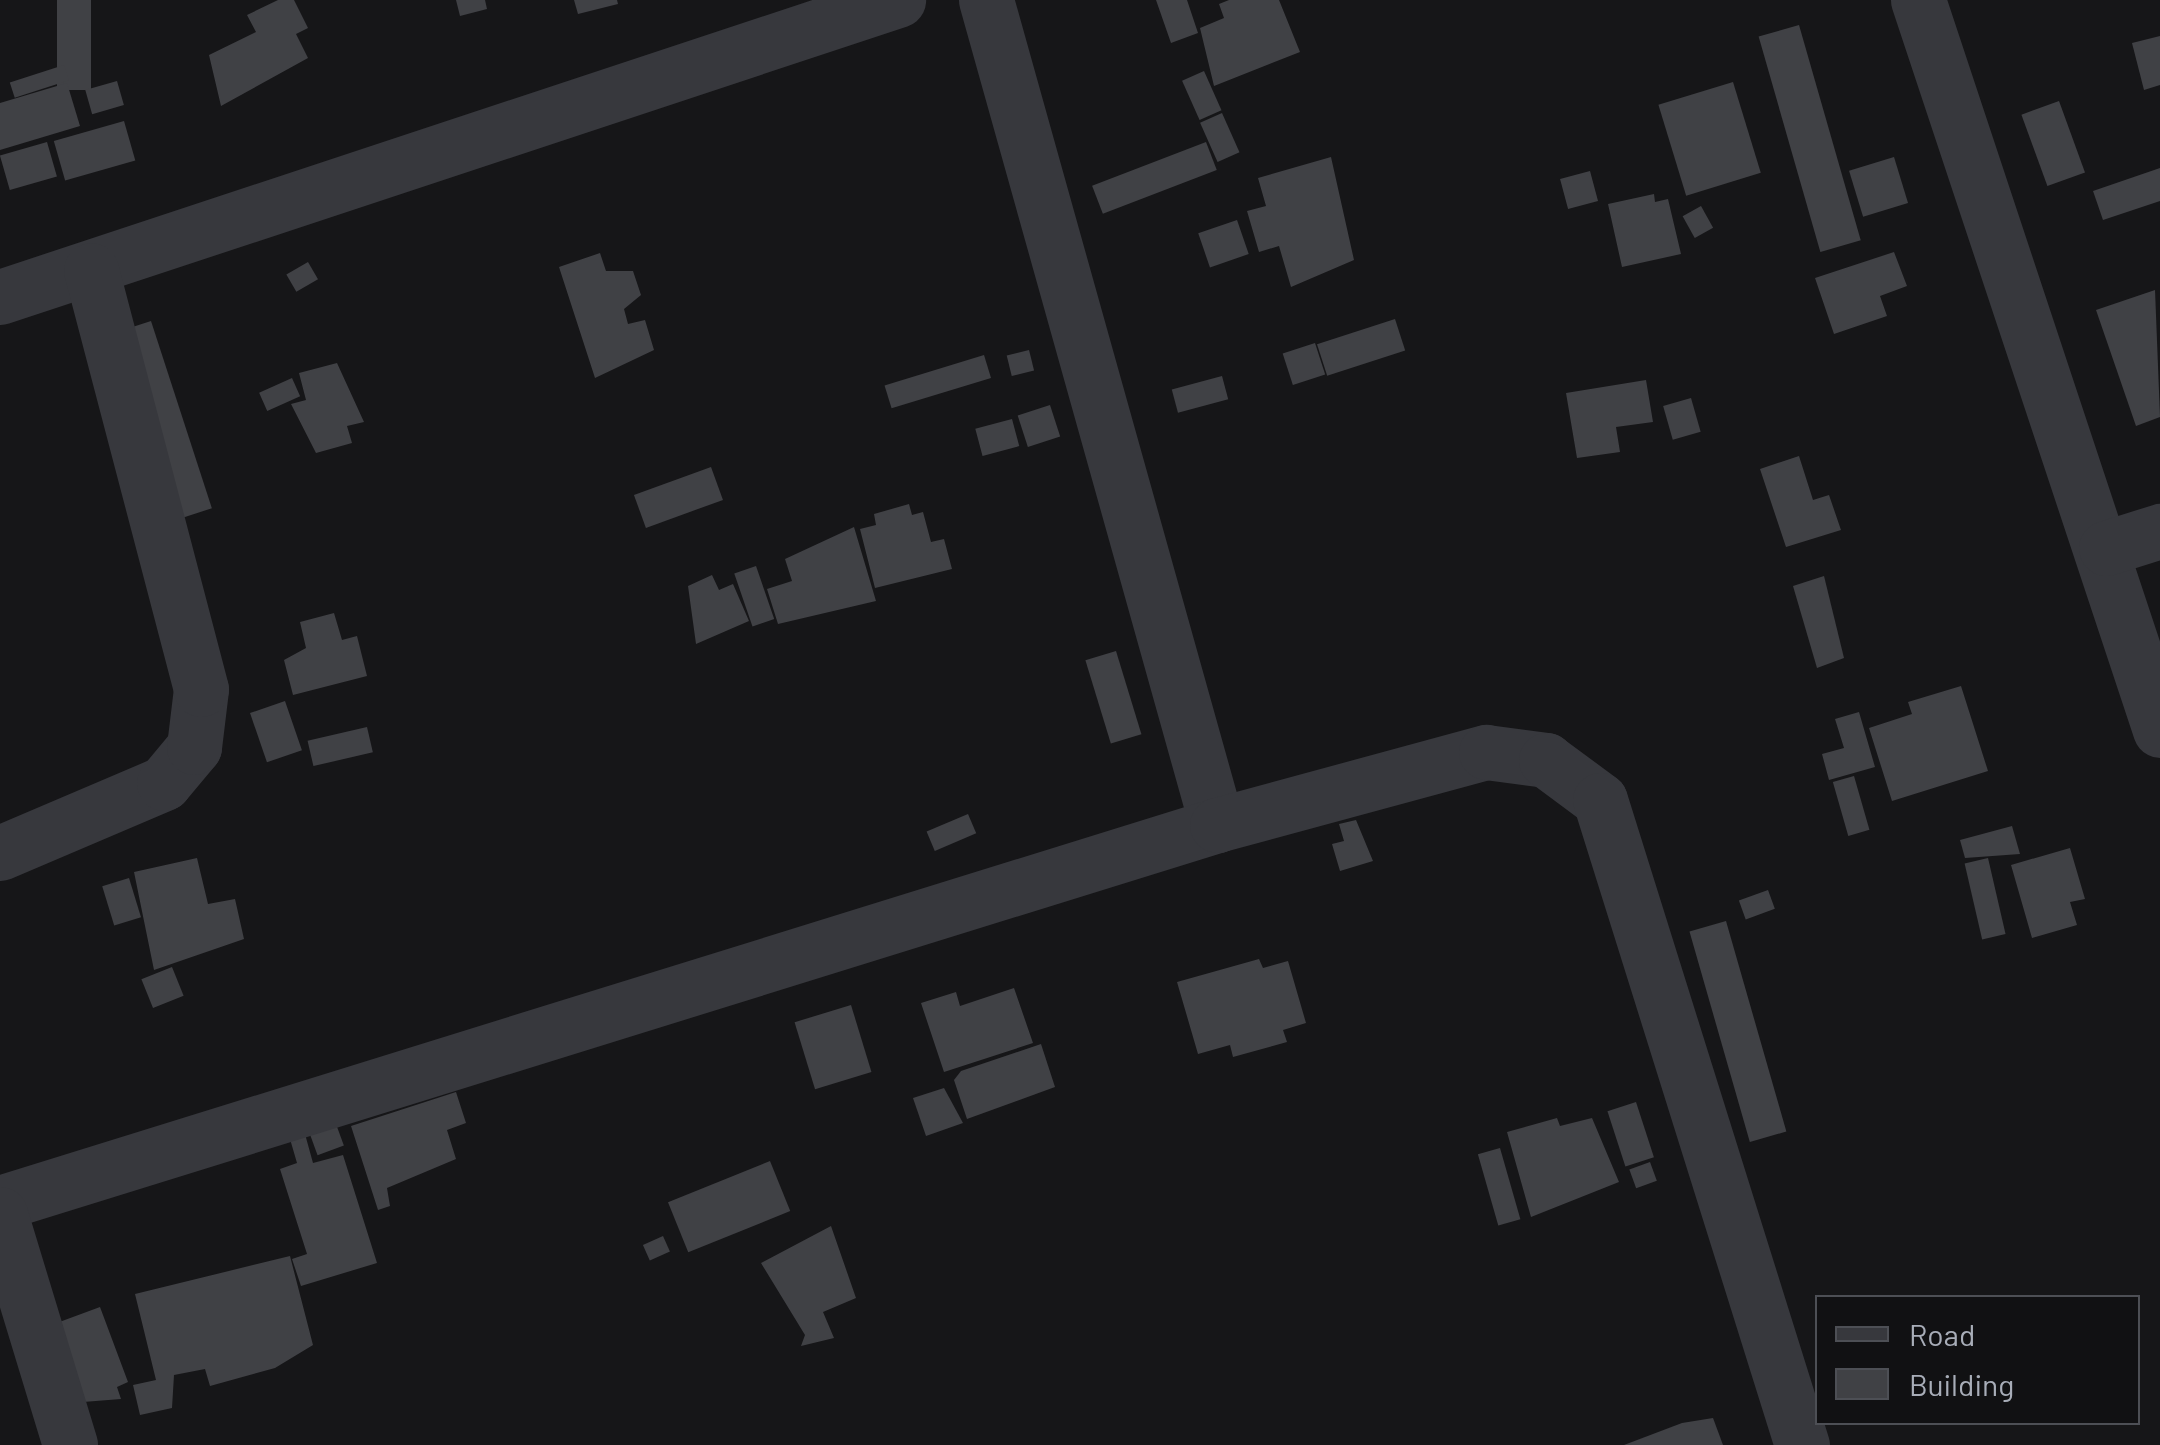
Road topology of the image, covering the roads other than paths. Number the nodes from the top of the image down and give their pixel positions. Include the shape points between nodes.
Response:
1 (898, 0) edge
2 (986, 0) edge
3 (1918, 0) edge
4 (91, 270) junction
5 (0, 297) edge
6 (2160, 531) edge
7 (2106, 548) junction
8 (2160, 730) edge
9 (1218, 825) junction
10 (0, 852) edge
11 (0, 1203) edge
12 (0, 1214) edge
13 (70, 1445) edge
14 (1802, 1445) edge

1 - 4 street
2 - 9 street
3 - 7 street
4 - 5 street
4 - 10 street via 201,689 194,748 164,783
6 - 7 street
7 - 8 street
9 - 11 street
9 - 14 street via 1486,752 1546,760 1600,800
12 - 13 street

